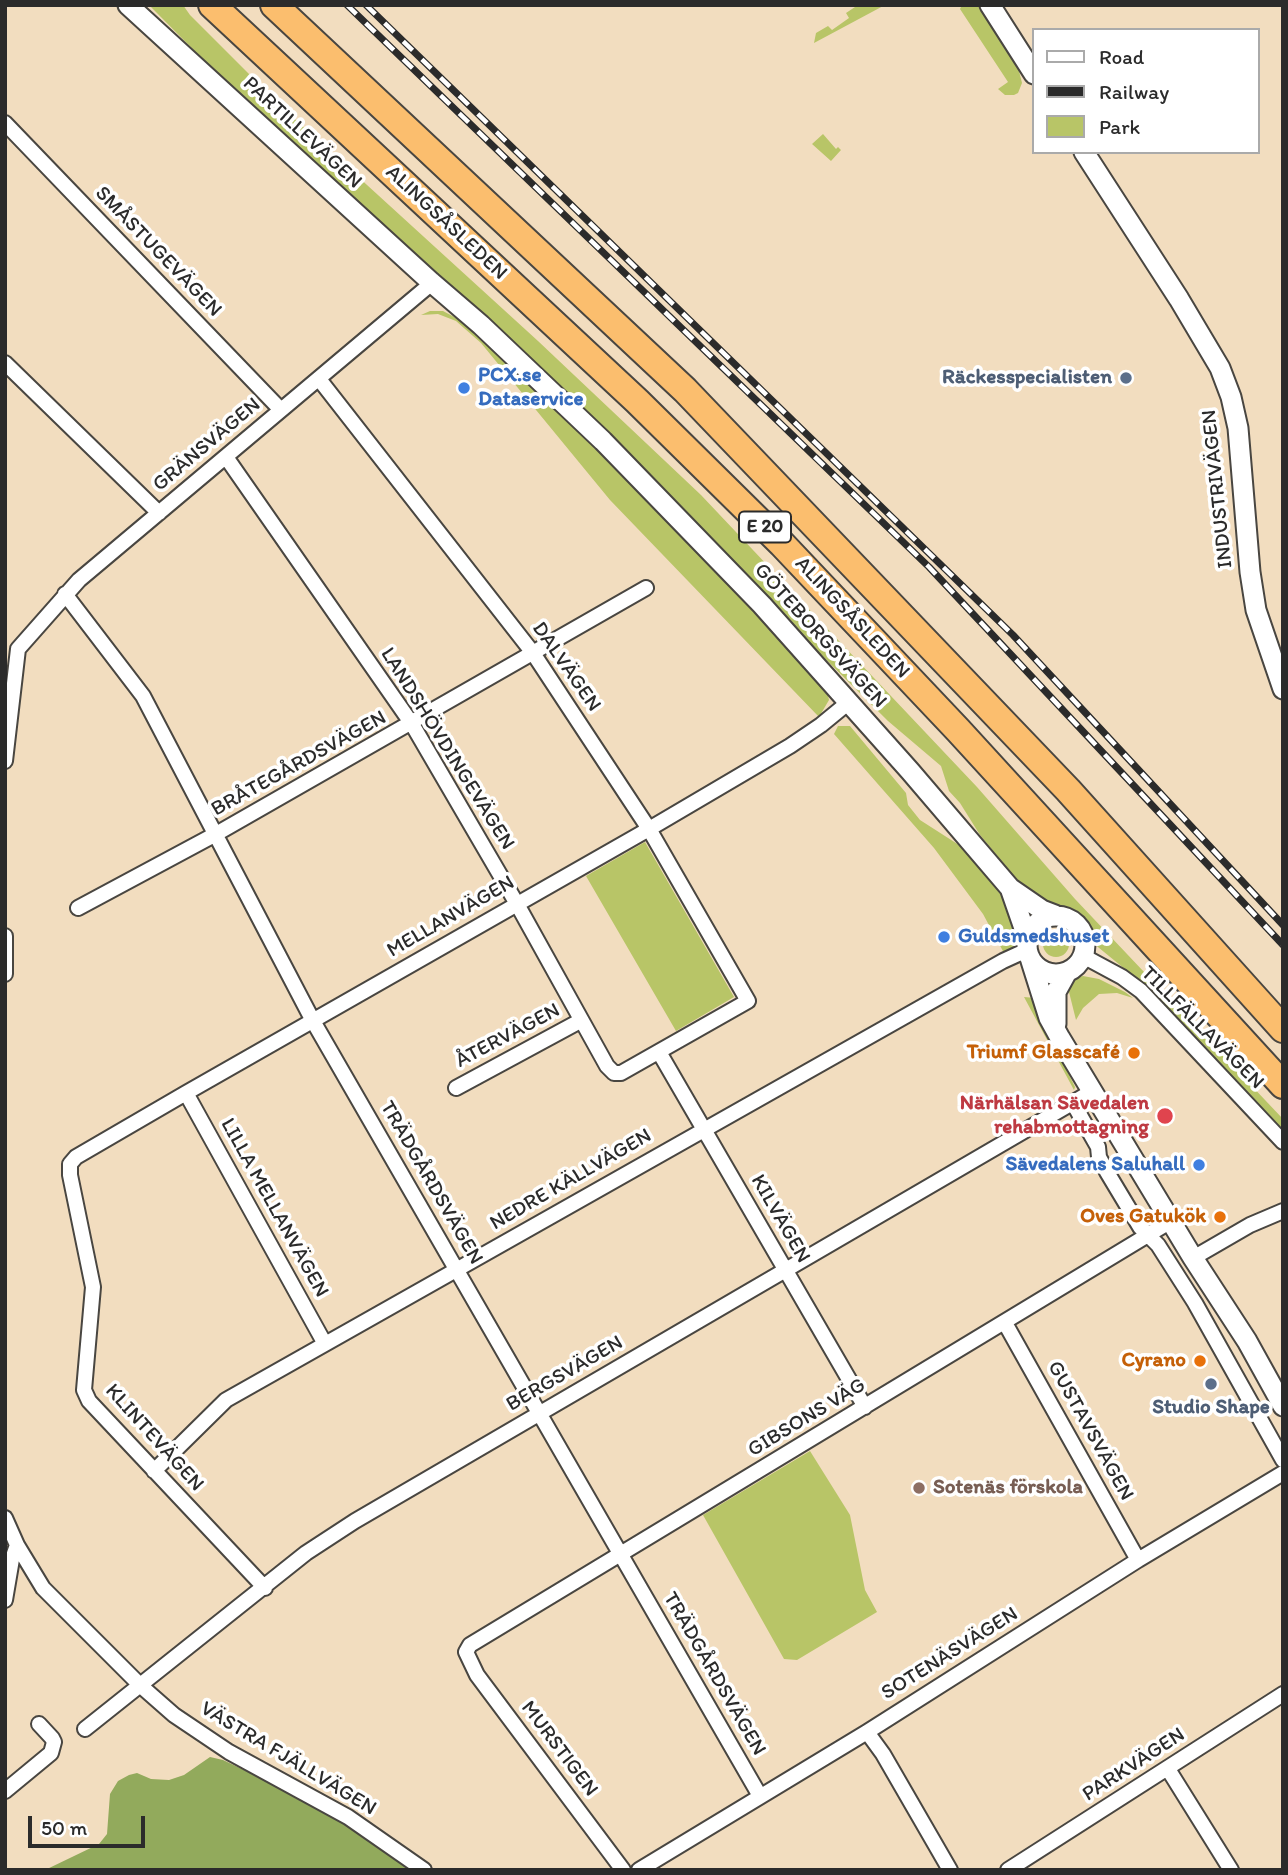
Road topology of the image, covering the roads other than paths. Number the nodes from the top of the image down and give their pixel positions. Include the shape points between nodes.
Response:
1 (212, 5) edge
2 (274, 5) edge
3 (990, 5) edge
4 (134, 9) edge
5 (1032, 71) edge
6 (5, 124) edge
7 (1085, 154) edge
8 (431, 283) junction
9 (5, 363) edge
10 (319, 379) junction
11 (281, 410) junction
12 (226, 457) junction
13 (159, 513) junction
14 (646, 588) dead end
15 (65, 594) junction
16 (12, 646) edge
17 (533, 653) junction
18 (1283, 689) edge
19 (849, 702) junction
20 (412, 724) junction
21 (5, 761) edge
22 (649, 829) junction
23 (216, 834) junction
24 (1010, 888) junction
25 (517, 904) junction
26 (78, 908) dead end
27 (1055, 915) junction
28 (5, 939) edge
29 (1028, 949) junction
30 (1083, 956) junction
31 (1067, 972) junction
32 (5, 974) edge
33 (313, 1021) junction
34 (580, 1021) junction
35 (1056, 1028) junction
36 (1283, 1029) edge
37 (659, 1052) junction
38 (1283, 1085) edge
39 (456, 1088) dead end
40 (1091, 1092) junction
41 (186, 1093) junction
42 (1073, 1103) junction
43 (704, 1129) junction
44 (1283, 1142) edge
45 (70, 1164) joint
46 (1283, 1211) edge
47 (1171, 1221) junction
48 (1149, 1235) junction
49 (1194, 1258) junction
50 (457, 1269) junction
51 (785, 1270) junction
52 (1005, 1323) junction
53 (325, 1344) junction
54 (1283, 1406) edge
55 (865, 1407) junction
56 (539, 1413) junction
57 (1283, 1460) edge
58 (154, 1471) junction
59 (1283, 1473) edge
60 (5, 1518) edge
61 (17, 1545) junction
62 (620, 1556) junction
63 (1139, 1560) junction
64 (265, 1588) junction
65 (5, 1600) edge
66 (466, 1652) joint
67 (141, 1686) junction
68 (1283, 1694) edge
69 (39, 1724) dead end
70 (85, 1729) dead end
71 (867, 1732) junction
72 (1168, 1769) junction
73 (5, 1791) edge
74 (760, 1796) junction
75 (424, 1870) edge
76 (622, 1870) edge
77 (639, 1870) edge
78 (950, 1870) edge
79 (1008, 1870) edge
80 (1231, 1870) edge

1 - 38 highway, ALINGSÅSLEDEN / E 20 via 637,401 782,544
2 - 36 highway, E 20 via 685,390 1068,790
3 - 5 street
4 - 8 street, PARTILLEVÄGEN
6 - 11 street, SMÅSTUGEVÄGEN
7 - 18 street, INDUSTRIVÄGEN via 1179,299 1220,368 1231,397 1256,610
8 - 10 street, GRÄNSVÄGEN
8 - 19 street, GÖTEBORGSVÄGEN via 677,514
9 - 13 street
10 - 11 street, GRÄNSVÄGEN
10 - 17 street, DALVÄGEN
11 - 12 street, GRÄNSVÄGEN
12 - 13 street, GRÄNSVÄGEN
12 - 20 street, LANDSHÖVDINGEVÄGEN
13 - 15 street, GRÄNSVÄGEN
14 - 17 street, BRÅTEGÅRDSVÄGEN
15 - 16 street, GRÄNSVÄGEN
15 - 23 street, TRÄDGÅRDSVÄGEN via 143,696
16 - 21 street
17 - 20 street, BRÅTEGÅRDSVÄGEN
17 - 22 street, DALVÄGEN
19 - 22 street, MELLANVÄGEN via 790,746
19 - 24 street, GÖTEBORGSVÄGEN
20 - 23 street, BRÅTEGÅRDSVÄGEN
20 - 25 street, LANDSHÖVDINGEVÄGEN
22 - 25 street, MELLANVÄGEN
22 - 37 street, DALVÄGEN via 748,1001
23 - 26 street, BRÅTEGÅRDSVÄGEN
23 - 33 street, TRÄDGÅRDSVÄGEN
24 - 27 street, GÖTEBORGSVÄGEN
24 - 29 street, GÖTEBORGSVÄGEN
25 - 33 street, MELLANVÄGEN
25 - 34 street, LANDSHÖVDINGEVÄGEN
27 - 29 street via 1038,921
27 - 30 street via 1080,928
28 - 32 street
29 - 31 street via 1044,972
29 - 35 street, GÖTEBORGSVÄGEN
29 - 43 street, NEDRE KÄLLVÄGEN
30 - 31 street
30 - 44 street, TILLFÄLLAVÄGEN via 1142,991
31 - 35 street, GÖTEBORGSVÄGEN via 1056,992
33 - 41 street, MELLANVÄGEN
33 - 50 street, TRÄDGÅRDSVÄGEN
34 - 37 street, LANDSHÖVDINGEVÄGEN via 614,1073
34 - 39 street, ÅTERVÄGEN
35 - 40 street, GÖTEBORGSVÄGEN
37 - 43 street, KILVÄGEN
40 - 42 street, BERGSVÄGEN
40 - 47 street, GÖTEBORGSVÄGEN
41 - 45 street, MELLANVÄGEN
41 - 53 street, LILLA MELLANVÄGEN
42 - 48 street via 1107,1172
42 - 51 street, BERGSVÄGEN
43 - 50 street, NEDRE KÄLLVÄGEN
43 - 51 street, KILVÄGEN
45 - 58 street, KLINTEVÄGEN via 93,1287 84,1390
46 - 49 street
47 - 48 street, GIBSONS VÄG
47 - 49 street, GÖTEBORGSVÄGEN
48 - 52 street, GIBSONS VÄG
48 - 57 street via 1195,1303
49 - 54 street, GÖTEBORGSVÄGEN
50 - 53 street, NEDRE KÄLLVÄGEN
50 - 56 street, TRÄDGÅRDSVÄGEN
51 - 55 street, KILVÄGEN
51 - 56 street, BERGSVÄGEN
52 - 55 street, GIBSONS VÄG
52 - 63 street, GUSTAVSVÄGEN
53 - 58 street, NEDRE KÄLLVÄGEN via 226,1400
55 - 62 street, GIBSONS VÄG
56 - 62 street, TRÄDGÅRDSVÄGEN
56 - 64 street, BERGSVÄGEN via 355,1521 306,1553
58 - 64 street, KLINTEVÄGEN
59 - 63 street, SOTENÄSVÄGEN
60 - 61 street, VÄSTRA FJÄLLVÄGEN
61 - 65 street
61 - 67 street, VÄSTRA FJÄLLVÄGEN via 43,1588
62 - 66 street, GIBSONS VÄG via 478,1638
62 - 74 street, TRÄDGÅRDSVÄGEN
63 - 71 street, SOTENÄSVÄGEN
64 - 67 street, BERGSVÄGEN
66 - 76 street, MURSTIGEN via 477,1675
67 - 70 street, BERGSVÄGEN
67 - 75 street, VÄSTRA FJÄLLVÄGEN via 208,1740 320,1800
68 - 72 street, PARKVÄGEN
69 - 73 street via 54,1742 51,1753
71 - 74 street, SOTENÄSVÄGEN
71 - 78 street
72 - 79 street, PARKVÄGEN
72 - 80 street
74 - 77 street, SOTENÄSVÄGEN

